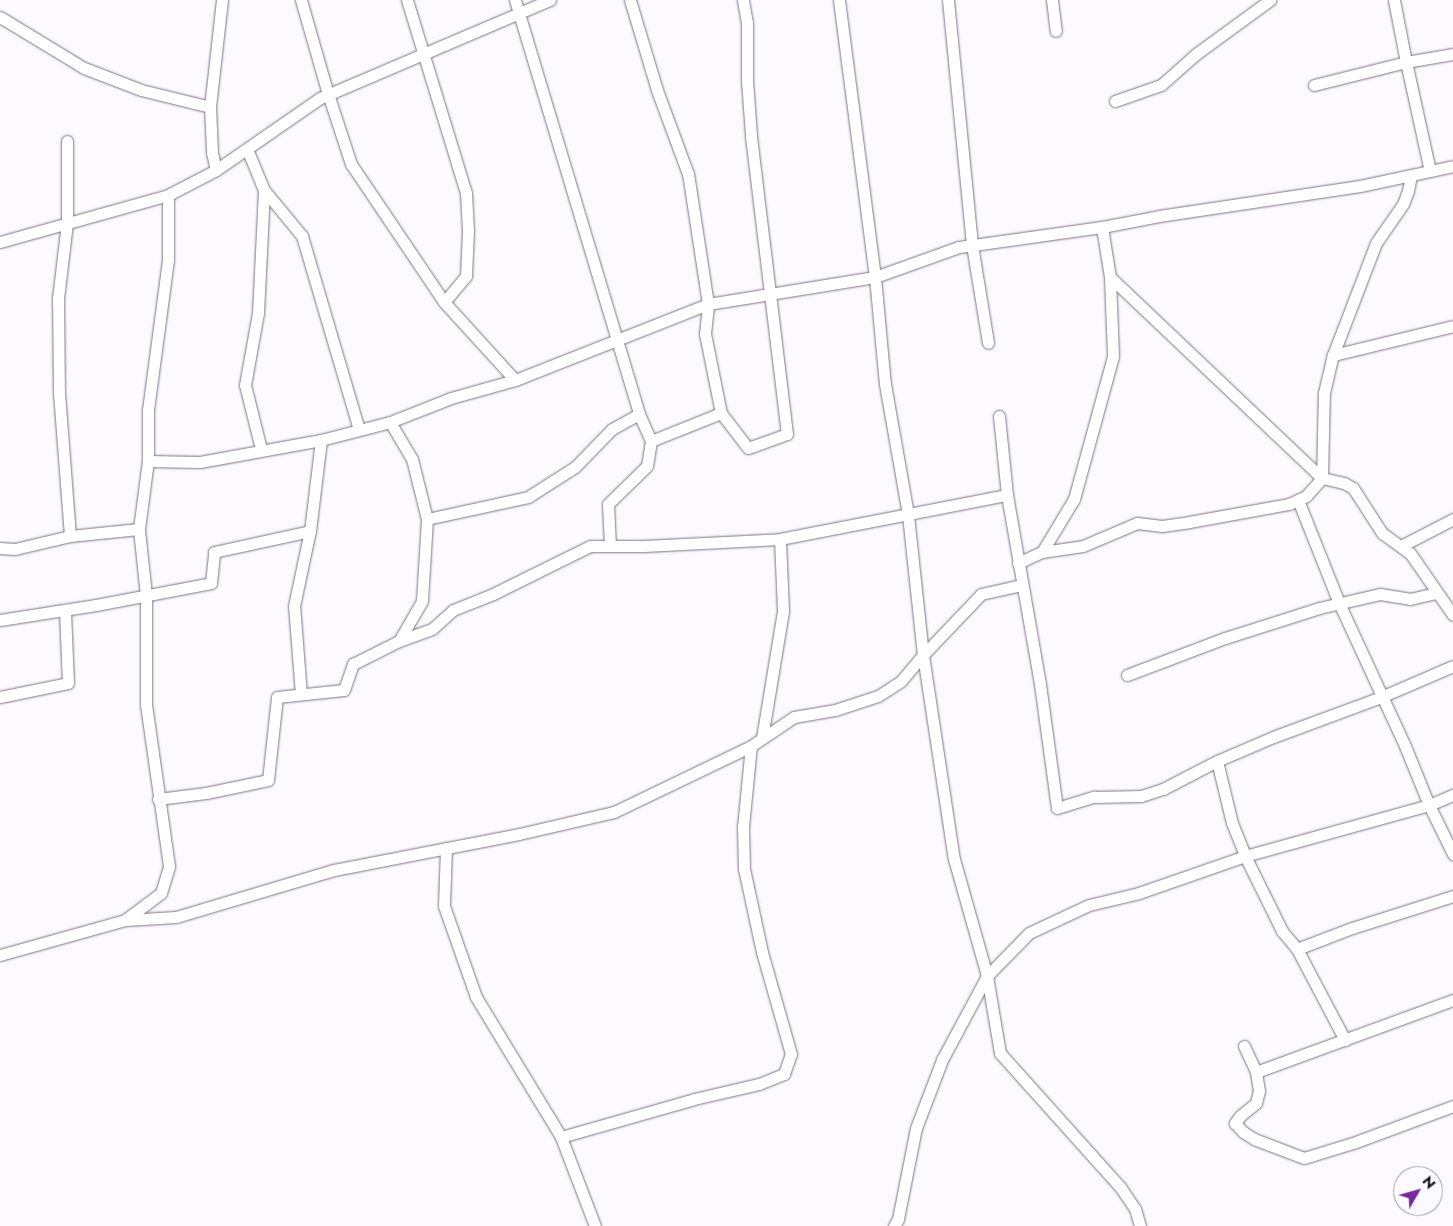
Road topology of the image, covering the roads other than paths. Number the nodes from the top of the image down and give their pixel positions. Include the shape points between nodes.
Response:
1 (222, 0) edge
2 (301, 0) edge
3 (407, 0) edge
4 (516, 0) edge
5 (550, 0) edge
6 (630, 0) edge
7 (743, 0) edge
8 (838, 0) edge
9 (948, 0) edge
10 (1052, 0) edge
11 (1270, 0) edge
12 (1394, 0) edge
13 (518, 14) junction
14 (0, 17) edge
15 (1056, 31) dead end
16 (1453, 54) edge
17 (424, 55) junction
18 (1406, 62) junction
19 (1314, 85) dead end
20 (328, 94) junction
21 (1116, 101) dead end
22 (210, 107) junction
23 (67, 141) dead end
24 (247, 149) junction
25 (1453, 166) edge
26 (216, 170) junction
27 (1430, 171) junction
28 (1411, 175) junction
29 (264, 190) junction
30 (168, 195) junction
31 (68, 223) junction
32 (1102, 227) junction
33 (0, 242) edge
34 (972, 245) junction
35 (875, 277) junction
36 (1110, 277) junction
37 (769, 296) junction
38 (444, 302) junction
39 (708, 304) junction
40 (1453, 326) edge
41 (619, 340) junction
42 (988, 343) dead end
43 (1333, 355) junction
44 (515, 380) junction
45 (721, 413) junction
46 (639, 414) junction
47 (998, 416) dead end
48 (390, 422) junction
49 (359, 430) junction
50 (321, 440) junction
51 (651, 441) junction
52 (261, 450) junction
53 (148, 461) junction
54 (1322, 478) junction
55 (1007, 495) junction
56 (1298, 500) junction
57 (908, 514) junction
58 (427, 519) junction
59 (1453, 519) edge
60 (139, 530) junction
61 (310, 531) junction
62 (70, 536) junction
63 (780, 539) junction
64 (610, 546) junction
65 (1401, 546) junction
66 (0, 548) edge
67 (1042, 552) junction
68 (1018, 563) junction
69 (1022, 585) junction
70 (1437, 594) junction
71 (146, 595) junction
72 (1339, 603) junction
73 (65, 610) junction
74 (1453, 615) edge
75 (0, 620) edge
76 (399, 640) junction
77 (923, 655) junction
78 (1453, 666) edge
79 (1127, 675) dead end
80 (301, 694) junction
81 (0, 697) edge
82 (1381, 697) junction
83 (762, 738) junction
84 (751, 746) junction
85 (1217, 762) junction
86 (1453, 795) edge
87 (158, 799) junction
88 (1429, 805) junction
89 (446, 848) junction
90 (1453, 854) edge
91 (1245, 856) junction
92 (1453, 896) edge
93 (124, 920) junction
94 (1297, 949) junction
95 (0, 955) edge
96 (987, 976) junction
97 (1453, 1000) edge
98 (1345, 1040) junction
99 (1244, 1046) dead end
100 (1256, 1072) junction
101 (1453, 1106) edge
102 (561, 1137) junction
103 (596, 1226) edge
104 (894, 1226) edge
105 (1140, 1226) edge

1 - 22 street
2 - 20 street
3 - 17 street
4 - 13 street
5 - 13 street
6 - 39 street via 657,90 688,174
7 - 37 street via 747,23 751,135
8 - 35 street
9 - 34 street
10 - 15 street
11 - 21 street via 1196,54 1161,85
12 - 18 street
13 - 17 street
13 - 41 street
14 - 22 street via 84,68 141,90
16 - 18 street
17 - 20 street
17 - 38 street via 466,193 466,276
18 - 19 street
18 - 27 street
20 - 24 street
20 - 38 street via 351,164
22 - 26 street
23 - 31 street
24 - 26 street
24 - 29 street
25 - 27 street
26 - 30 street
27 - 28 street
28 - 32 street
28 - 43 street via 1403,204 1376,243
29 - 49 street via 302,236
29 - 52 street via 258,313 245,385
30 - 31 street
30 - 53 street via 168,260 148,410
31 - 33 street
31 - 62 street via 58,298 59,384
32 - 34 street
32 - 36 street
34 - 35 street
34 - 42 street
35 - 37 street
35 - 57 street via 885,384
36 - 54 street
36 - 67 street via 1113,356 1074,499
37 - 39 street
37 - 45 street via 787,434 748,448
38 - 44 street
39 - 41 street
39 - 45 street via 705,334
40 - 43 street
41 - 44 street
41 - 46 street
43 - 54 street via 1324,393
44 - 48 street via 451,398
45 - 51 street
46 - 51 street
46 - 58 street via 612,429 575,466 528,497
47 - 55 street
48 - 49 street
48 - 58 street via 412,459
49 - 50 street
50 - 52 street
50 - 61 street
51 - 64 street via 647,466 608,504
52 - 53 street via 200,462
53 - 60 street
54 - 56 street
54 - 65 street via 1353,488 1382,533
55 - 57 street
55 - 68 street
56 - 67 street via 1162,526 1136,523 1083,546
56 - 72 street
57 - 63 street
57 - 77 street
58 - 76 street via 422,601
59 - 65 street
60 - 62 street
60 - 71 street
61 - 71 street via 214,552 211,583
61 - 80 street via 294,606
62 - 66 street via 15,549
63 - 64 street
63 - 83 street via 783,611
64 - 76 street via 590,546 493,594 452,610 432,629
65 - 70 street via 1410,553
67 - 68 street
68 - 69 street
69 - 77 street via 981,594
69 - 85 street via 1057,808 1094,797 1141,796 1164,790
70 - 72 street via 1410,599 1380,594
70 - 74 street
71 - 73 street
71 - 87 street via 146,705
72 - 79 street via 1225,638
72 - 82 street
73 - 75 street
73 - 81 street via 68,683
76 - 80 street via 353,664 344,690
77 - 83 street via 901,681 878,696 835,710 794,717
77 - 96 street via 954,859
78 - 82 street
80 - 87 street via 277,697 268,780
82 - 85 street via 1273,737
82 - 88 street
83 - 84 street
84 - 89 street via 614,812
84 - 102 street via 743,827 744,869 762,952 791,1054 784,1074 759,1084
85 - 91 street via 1232,823
86 - 88 street
87 - 93 street via 169,866 161,893
88 - 90 street
88 - 91 street
89 - 93 street via 334,870 176,917
89 - 102 street via 444,906 476,996
91 - 94 street via 1282,931
91 - 96 street via 1139,893 1089,905 1028,933
92 - 94 street
93 - 95 street
94 - 98 street
96 - 104 street via 942,1060 920,1119
96 - 105 street via 1000,1053 1121,1188 1135,1209
97 - 98 street
98 - 100 street
99 - 100 street
100 - 101 street via 1259,1091 1256,1103 1235,1123 1254,1139 1304,1158
102 - 103 street

